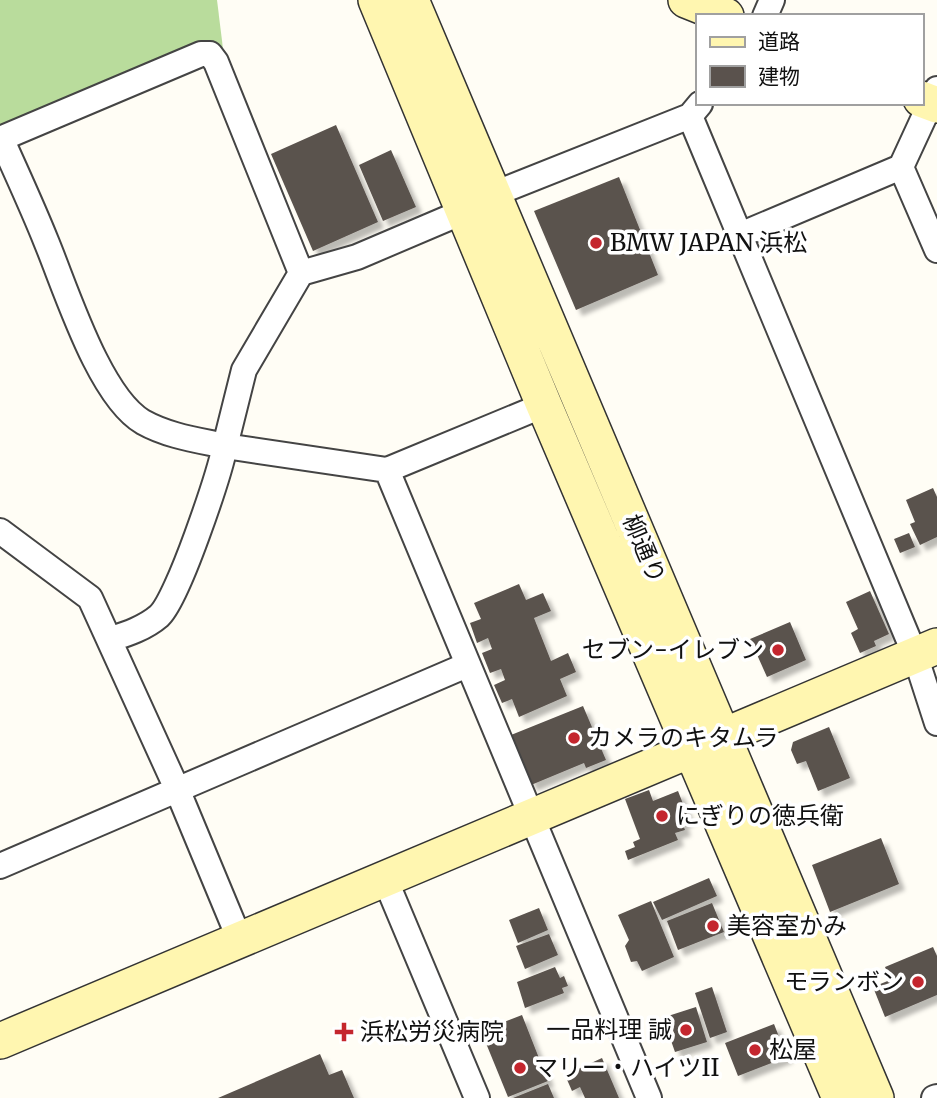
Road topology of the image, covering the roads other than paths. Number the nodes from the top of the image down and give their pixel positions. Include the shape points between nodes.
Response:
1 (376, 0) edge
2 (411, 0) edge
3 (686, 0) edge
4 (721, 14) edge
5 (931, 99) edge
6 (695, 110) edge
7 (1, 138) edge
8 (901, 167) junction
9 (479, 203) junction
10 (740, 235) junction
11 (937, 250) edge
12 (301, 273) junction
13 (544, 405) junction
14 (225, 446) junction
15 (387, 470) junction
16 (0, 531) edge
17 (111, 639) junction
18 (926, 651) edge
19 (467, 665) junction
20 (937, 723) edge
21 (708, 742) junction
22 (177, 789) junction
23 (531, 818) junction
24 (0, 866) edge
25 (385, 879) junction
26 (240, 938) junction
27 (0, 1041) edge
28 (477, 1098) edge
29 (649, 1098) edge
30 (840, 1098) edge
31 (876, 1098) edge

1 - 9 street, 柳通り
2 - 9 street, 柳通り
3 - 4 street
5 - 8 street
6 - 9 street
6 - 10 street
7 - 12 street via 210,54
7 - 14 street via 84,333 116,396 142,421 172,434
8 - 10 street
8 - 11 street
9 - 12 street via 357,257
9 - 13 street, 柳通り
9 - 21 street, 柳通り
10 - 18 street
12 - 14 street via 244,370
13 - 15 street
13 - 21 street, 柳通り
14 - 15 street
14 - 17 street via 216,482 168,605 149,624
15 - 19 street
16 - 17 street via 84,592
17 - 22 street
18 - 20 street
18 - 21 street
19 - 22 street
19 - 23 street
21 - 23 street
21 - 30 street, 柳通り
21 - 31 street, 柳通り
22 - 24 street
22 - 26 street
23 - 25 street
23 - 29 street
25 - 26 street
25 - 28 street
26 - 27 street

